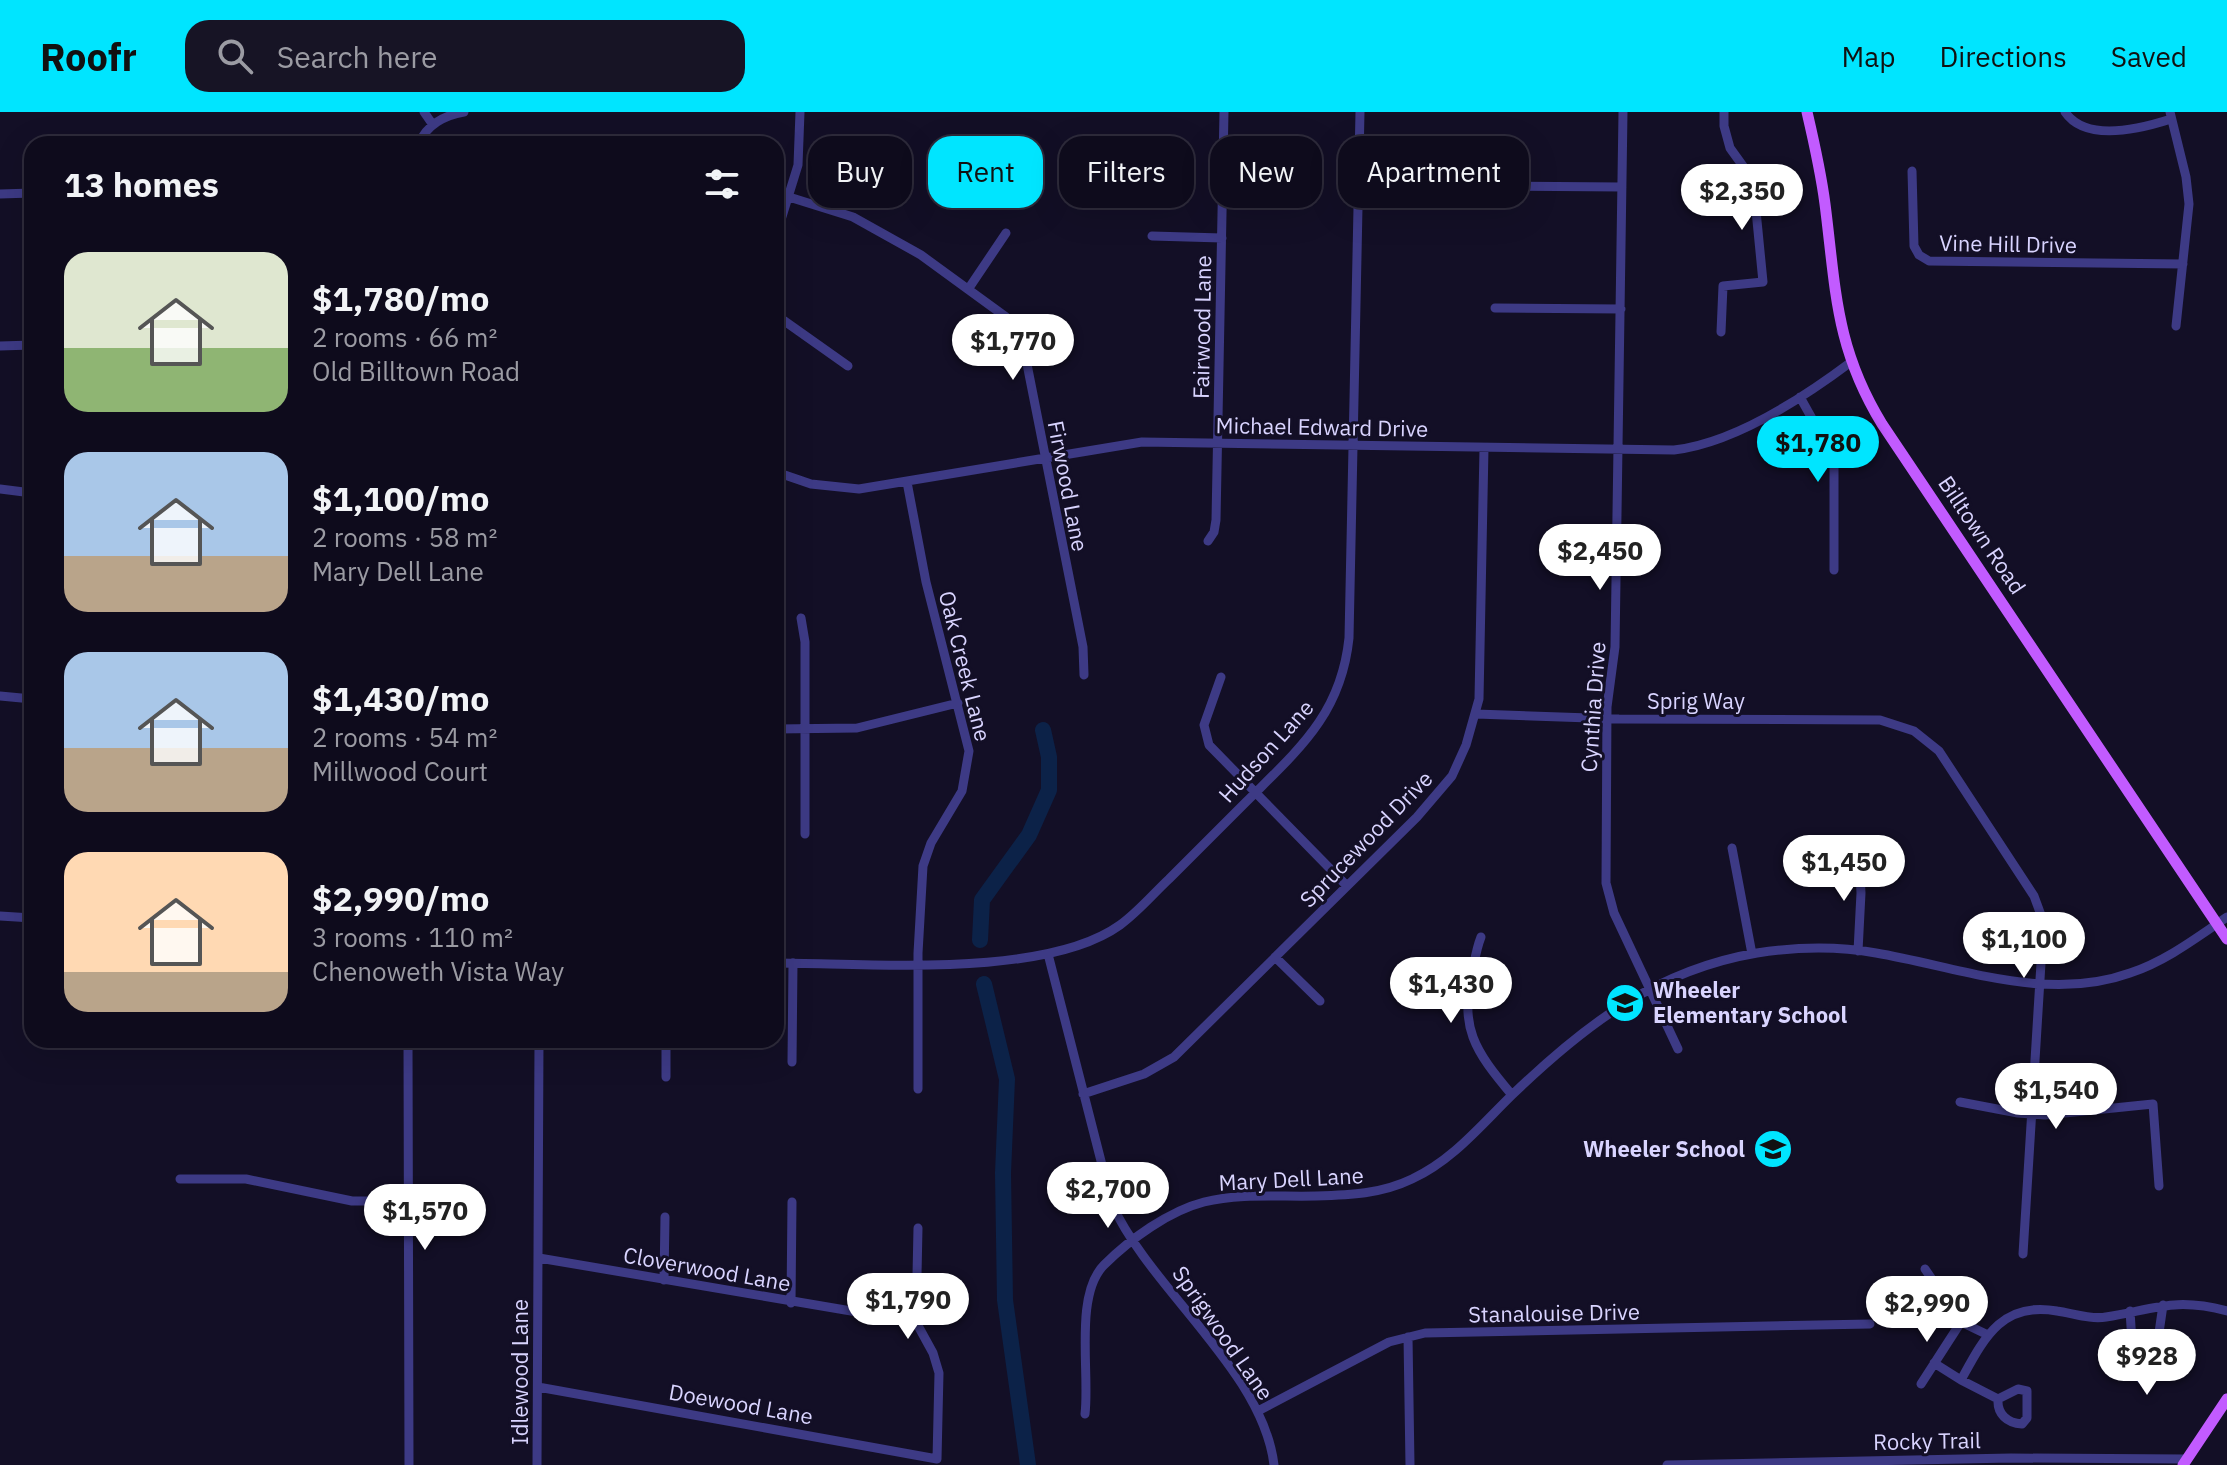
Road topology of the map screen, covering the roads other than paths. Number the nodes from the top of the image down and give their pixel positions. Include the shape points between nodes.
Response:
1 (424, 112) edge
2 (464, 112) edge
3 (800, 112) edge
4 (1224, 112) edge
5 (1360, 112) edge
6 (1623, 112) edge
7 (1724, 112) edge
8 (1807, 112) edge
9 (2065, 112) edge
10 (2170, 115) edge
11 (433, 125) junction
12 (422, 136) edge
13 (1912, 171) dead end
14 (1529, 186) edge
15 (1622, 187) junction
16 (24, 193) edge
17 (0, 194) edge
18 (789, 197) junction
19 (784, 212) edge
20 (1006, 233) dead end
21 (1152, 236) dead end
22 (1222, 238) junction
23 (2183, 264) junction
24 (969, 288) junction
25 (1495, 308) dead end
26 (1621, 309) junction
27 (784, 321) edge
28 (2176, 326) dead end
29 (1721, 332) dead end
30 (24, 345) edge
31 (0, 346) edge
32 (1851, 362) junction
33 (848, 366) dead end
34 (1800, 397) junction
35 (1218, 443) junction
36 (1354, 446) junction
37 (1484, 448) junction
38 (1619, 451) junction
39 (1044, 457) junction
40 (784, 474) edge
41 (907, 482) junction
42 (0, 489) edge
43 (24, 492) edge
44 (1208, 541) dead end
45 (1834, 570) dead end
46 (801, 618) dead end
47 (1084, 675) dead end
48 (1221, 677) dead end
49 (0, 696) edge
50 (24, 698) edge
51 (958, 703) junction
52 (1476, 714) junction
53 (1607, 718) junction
54 (784, 729) edge
55 (805, 729) junction
56 (1254, 794) junction
57 (805, 834) dead end
58 (1732, 848) dead end
59 (1859, 855) dead end
60 (1347, 886) junction
61 (0, 916) edge
62 (24, 918) edge
63 (2222, 920) edge
64 (1481, 937) dead end
65 (2227, 939) edge
66 (1858, 951) junction
67 (1048, 954) junction
68 (1752, 954) junction
69 (1275, 957) junction
70 (784, 963) edge
71 (793, 963) junction
72 (918, 963) junction
73 (2040, 984) junction
74 (1651, 988) junction
75 (1320, 1001) dead end
76 (408, 1048) edge
77 (539, 1048) edge
78 (666, 1048) edge
79 (1678, 1049) dead end
80 (792, 1062) dead end
81 (666, 1077) dead end
82 (918, 1089) dead end
83 (1083, 1094) junction
84 (1512, 1095) junction
85 (1960, 1102) dead end
86 (2033, 1114) junction
87 (180, 1179) dead end
88 (2159, 1186) dead end
89 (409, 1201) junction
90 (792, 1202) dead end
91 (665, 1217) dead end
92 (918, 1228) dead end
93 (1135, 1240) junction
94 (2023, 1254) dead end
95 (539, 1258) junction
96 (1925, 1269) dead end
97 (664, 1280) junction
98 (791, 1303) junction
99 (2163, 1305) junction
100 (2130, 1311) junction
101 (2227, 1311) edge
102 (916, 1322) junction
103 (1961, 1322) junction
104 (1870, 1324) dead end
105 (1988, 1335) junction
106 (1408, 1337) junction
107 (1934, 1363) junction
108 (1961, 1380) junction
109 (1921, 1384) dead end
110 (538, 1387) junction
111 (1998, 1399) dead end
112 (2227, 1399) edge
113 (1258, 1411) junction
114 (1085, 1414) dead end
115 (2185, 1462) edge
116 (409, 1465) edge
117 (537, 1465) edge
118 (1274, 1465) edge
119 (1410, 1465) edge
120 (1667, 1465) edge

1 - 11 street
2 - 11 street
3 - 18 street via 800,149
4 - 22 street, Fairwood Lane
5 - 36 street, Hudson Lane
6 - 15 street, Cynthia Drive
7 - 29 street via 1730,148 1753,180 1763,282 1723,286
8 - 32 main road, Billtown Road via 1825,200 1840,328
9 - 10 street via 2072,121 2097,131 2138,127
10 - 23 street via 2189,204
11 - 12 street
13 - 23 street, Vine Hill Drive via 1914,246 1929,261
14 - 15 street
15 - 26 street, Cynthia Drive
16 - 17 street
18 - 19 street
18 - 24 street, Firwood Lane via 875,227
20 - 24 street
21 - 22 street
22 - 35 street, Fairwood Lane
23 - 28 street
24 - 39 street, Firwood Lane via 1006,317 1022,344
25 - 26 street
26 - 38 street, Cynthia Drive
27 - 33 street
30 - 31 street
32 - 34 street, Michael Edward Drive
32 - 63 main road, Billtown Road via 1882,424
34 - 38 street, Michael Edward Drive via 1711,442 1663,451
34 - 45 street via 1834,458
35 - 36 street, Michael Edward Drive
35 - 39 street, Michael Edward Drive via 1142,442
35 - 44 street, Fairwood Lane via 1216,525
36 - 37 street, Michael Edward Drive
36 - 56 street, Hudson Lane via 1349,638 1343,676 1314,732
37 - 38 street, Michael Edward Drive
37 - 52 street, Sprucewood Drive
38 - 53 street, Cynthia Drive via 1615,647
39 - 41 street, Michael Edward Drive
39 - 47 street, Firwood Lane via 1083,647
40 - 41 street, Michael Edward Drive via 831,488
41 - 51 street, Oak Creek Lane
42 - 43 street
46 - 55 street
48 - 56 street via 1204,725 1206,739
49 - 50 street
51 - 55 street via 873,725
51 - 72 street, Oak Creek Lane via 968,767 962,791 923,866
52 - 53 street, Sprig Way
52 - 60 street, Sprucewood Drive via 1452,776
53 - 73 street, Sprig Way via 1880,720 1914,731 1939,751 2034,896 2042,926
53 - 74 street, Cynthia Drive via 1606,883 1614,913
54 - 55 street
55 - 57 street
56 - 60 street
56 - 67 street, Hudson Lane via 1122,924
58 - 68 street
59 - 66 street
60 - 69 street, Sprucewood Drive
61 - 62 street
63 - 65 main road, Billtown Road
63 - 73 street, Mary Dell Lane via 2176,952 2130,973 2091,982
64 - 84 street via 1468,996 1468,1025 1476,1049
66 - 68 street, Mary Dell Lane
66 - 73 street, Mary Dell Lane
67 - 72 street, Hudson Lane via 1008,961
67 - 83 street, Sprigwood Lane
68 - 74 street, Mary Dell Lane
69 - 75 street
69 - 83 street, Sprucewood Drive via 1166,1064
70 - 71 street, Hudson Lane
71 - 72 street, Hudson Lane
71 - 80 street
72 - 82 street, Oak Creek Lane
73 - 86 street
74 - 79 street, Cynthia Drive
74 - 84 street, Mary Dell Lane via 1578,1034
76 - 89 street
77 - 95 street, Idlewood Lane
78 - 81 street
83 - 93 street, Sprigwood Lane via 1112,1204
84 - 93 street, Mary Dell Lane via 1451,1156 1398,1186 1366,1193 1203,1202
85 - 86 street
86 - 88 street via 2153,1104
86 - 94 street
87 - 89 street via 246,1179 352,1201
89 - 116 street
90 - 98 street
91 - 97 street
92 - 102 street
93 - 113 street, Sprigwood Lane
93 - 114 street, Mary Dell Lane via 1101,1268 1090,1291
95 - 97 street, Cloverwood Lane
95 - 110 street, Idlewood Lane
96 - 103 street
97 - 98 street, Cloverwood Lane
98 - 102 street, Cloverwood Lane
99 - 100 street
99 - 100 street via 2153,1374 2143,1381 2134,1373
99 - 101 street
100 - 105 street via 2102,1318 2032,1308 2008,1317
102 - 110 street, Doewood Lane via 939,1373 937,1459
103 - 105 street
103 - 107 street
104 - 106 street, Stanalouise Drive
105 - 108 street
106 - 113 street, Stanalouise Drive
106 - 119 street
107 - 108 street
107 - 109 street
108 - 111 street
110 - 117 street, Idlewood Lane
112 - 115 main road
113 - 118 street, Sprigwood Lane
115 - 120 street, Rocky Trail via 2027,1458

